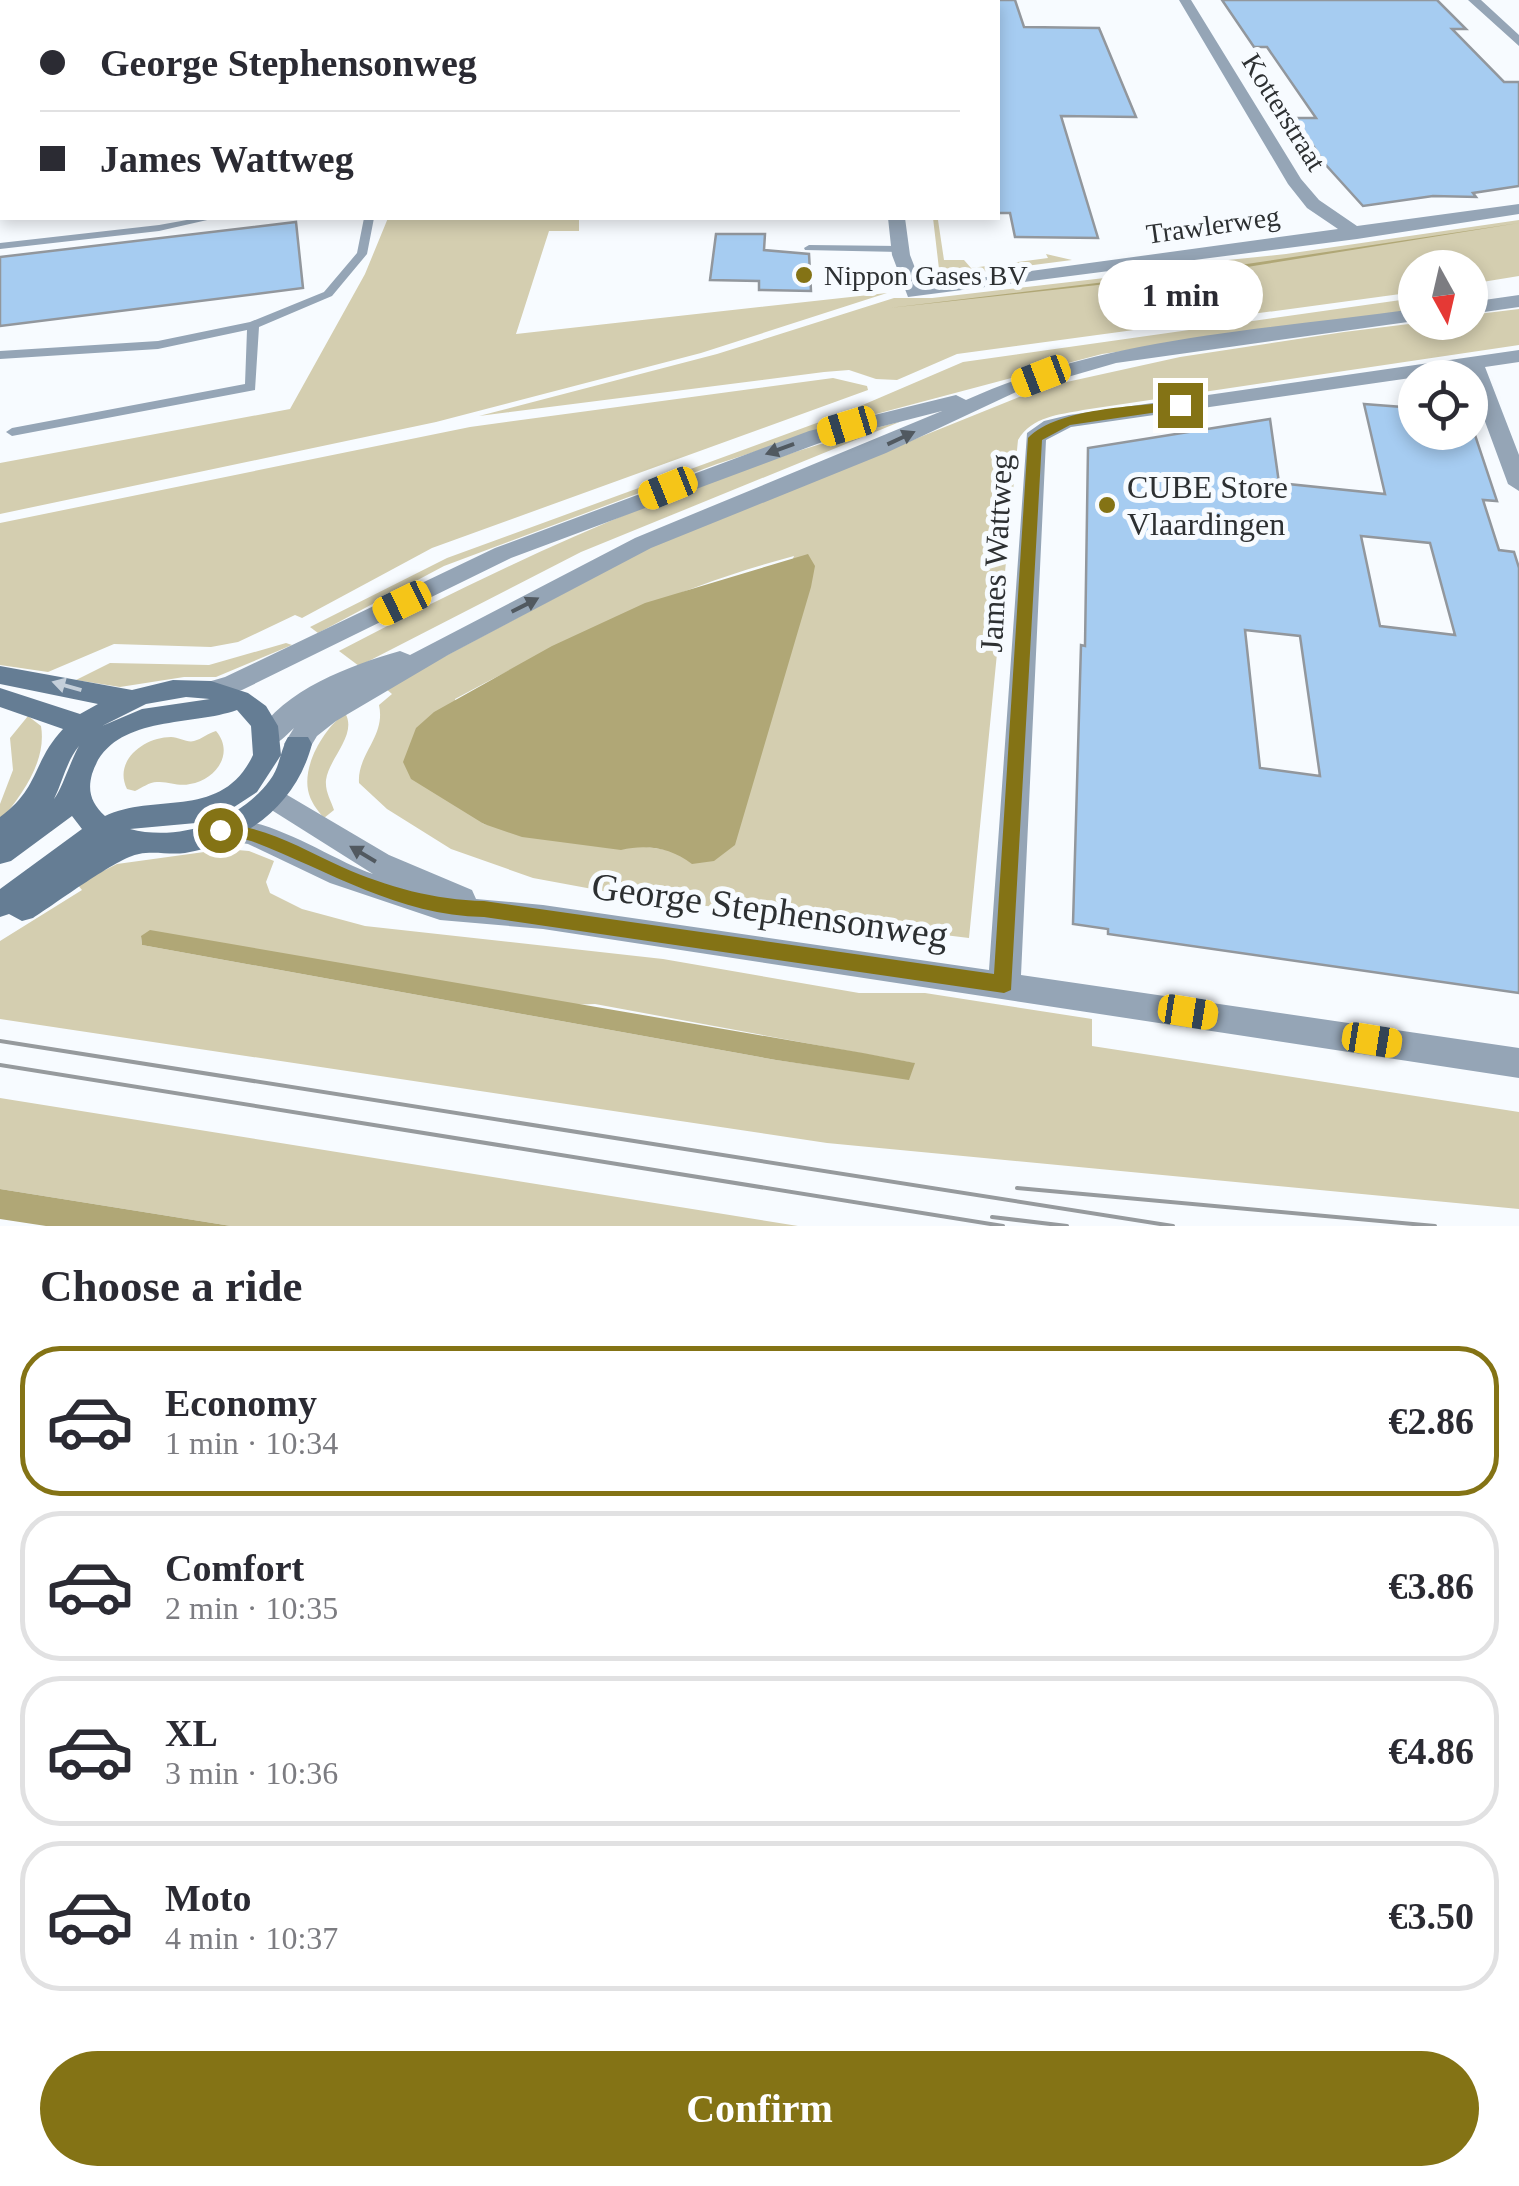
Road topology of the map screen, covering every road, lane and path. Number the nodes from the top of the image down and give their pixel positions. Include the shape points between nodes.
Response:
1 (1185, 0) edge
2 (1474, 0) edge
3 (1519, 42) edge
4 (1519, 210) edge
5 (201, 220) edge
6 (369, 220) edge
7 (896, 220) edge
8 (1357, 234) junction
9 (0, 246) edge
10 (808, 248) dead end
11 (900, 248) junction
12 (1519, 302) edge
13 (1488, 306) edge
14 (1398, 318) edge
15 (253, 326) junction
16 (0, 355) edge
17 (1519, 356) edge
18 (1488, 361) edge
19 (1398, 374) edge
20 (1009, 388) junction
21 (1488, 401) edge
22 (12, 432) dead end
23 (1519, 484) edge
24 (368, 620) junction
25 (0, 675) edge
26 (210, 690) junction
27 (0, 697) edge
28 (134, 698) junction
29 (239, 699) junction
30 (284, 740) junction
31 (84, 741) junction
32 (264, 786) junction
33 (59, 792) junction
34 (107, 830) junction
35 (220, 830) junction
36 (0, 832) edge
37 (138, 842) junction
38 (0, 853) edge
39 (0, 905) edge
40 (484, 909) junction
41 (0, 921) edge
42 (1004, 984) junction
43 (1519, 1063) edge

1 - 8 street, Kotterstraat via 1294,181 1312,204
2 - 3 street
4 - 8 street, Trawlerweg
5 - 9 lane
6 - 15 lane via 362,254 328,294
7 - 11 street
8 - 11 street, Trawlerweg via 915,292
10 - 11 lane
12 - 13 street
14 - 20 street via 1114,358
15 - 16 lane via 158,344
15 - 22 lane via 251,387
17 - 18 street, James Wattweg
19 - 42 street, James Wattweg via 1070,421 1035,438
20 -> 24 street via 847,426 668,488 502,553
30 -> 20 street via 643,544
21 - 23 street
24 - 26 street
24 - 29 street
28 -> 25 main road
26 - 28 main road via 180,688
26 - 29 main road
27 - 31 main road via 31,706
28 - 31 main road via 105,711
29 - 30 main road
29 - 31 main road via 216,709 147,716
30 - 32 main road via 268,755
31 - 33 main road via 58,754
32 - 34 main road via 178,816 134,814
32 - 35 main road
40 -> 32 street, George Stephensonweg via 378,863
33 - 34 main road
33 - 36 main road
33 - 38 main road via 64,807
34 - 37 main road
34 - 39 main road
35 - 37 main road via 170,843
35 - 40 street, George Stephensonweg via 252,833 340,874 440,908
37 - 41 main road
40 - 42 street, George Stephensonweg
42 - 43 street, George Stephensonweg

